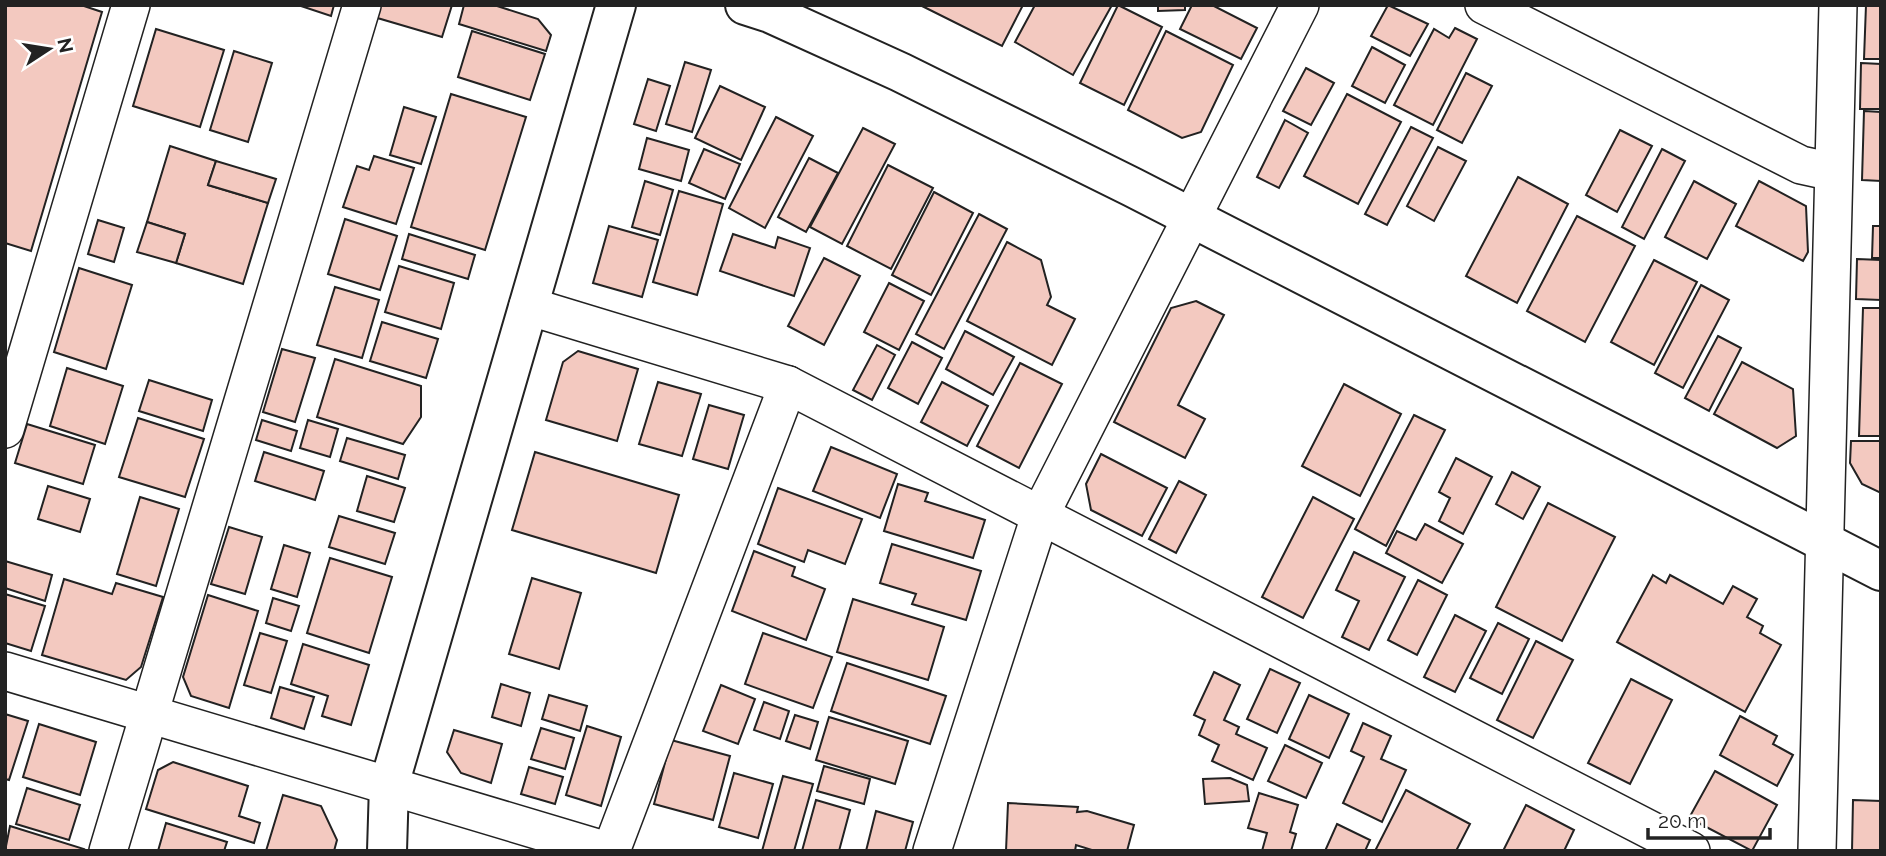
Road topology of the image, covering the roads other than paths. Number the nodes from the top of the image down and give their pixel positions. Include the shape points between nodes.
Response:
1 (131, 5) edge
2 (362, 5) edge
3 (616, 5) edge
4 (745, 5) edge
5 (1300, 5) edge
6 (1484, 5) edge
7 (1838, 5) edge
8 (1833, 172) junction
9 (1190, 216) junction
10 (528, 306) junction
11 (788, 385) junction
12 (5, 429) edge
13 (1041, 513) junction
14 (1824, 541) junction
15 (1881, 571) edge
16 (5, 671) edge
17 (148, 712) junction
18 (389, 785) junction
19 (108, 851) edge
20 (387, 851) edge
21 (609, 851) edge
22 (932, 851) edge
23 (1691, 851) edge
24 (1817, 851) edge

1 - 12 street
2 - 17 street
3 - 10 street
4 - 9 street via 900,72
5 - 9 street
6 - 8 street via 1801,165
7 - 8 street
8 - 14 street
9 - 13 street
9 - 14 street
10 - 11 street
10 - 18 street
11 - 13 street
11 - 21 street
13 - 22 street
13 - 23 street
14 - 15 street
14 - 24 street
16 - 17 street
17 - 18 street
17 - 19 street
18 - 20 street
18 - 21 street

